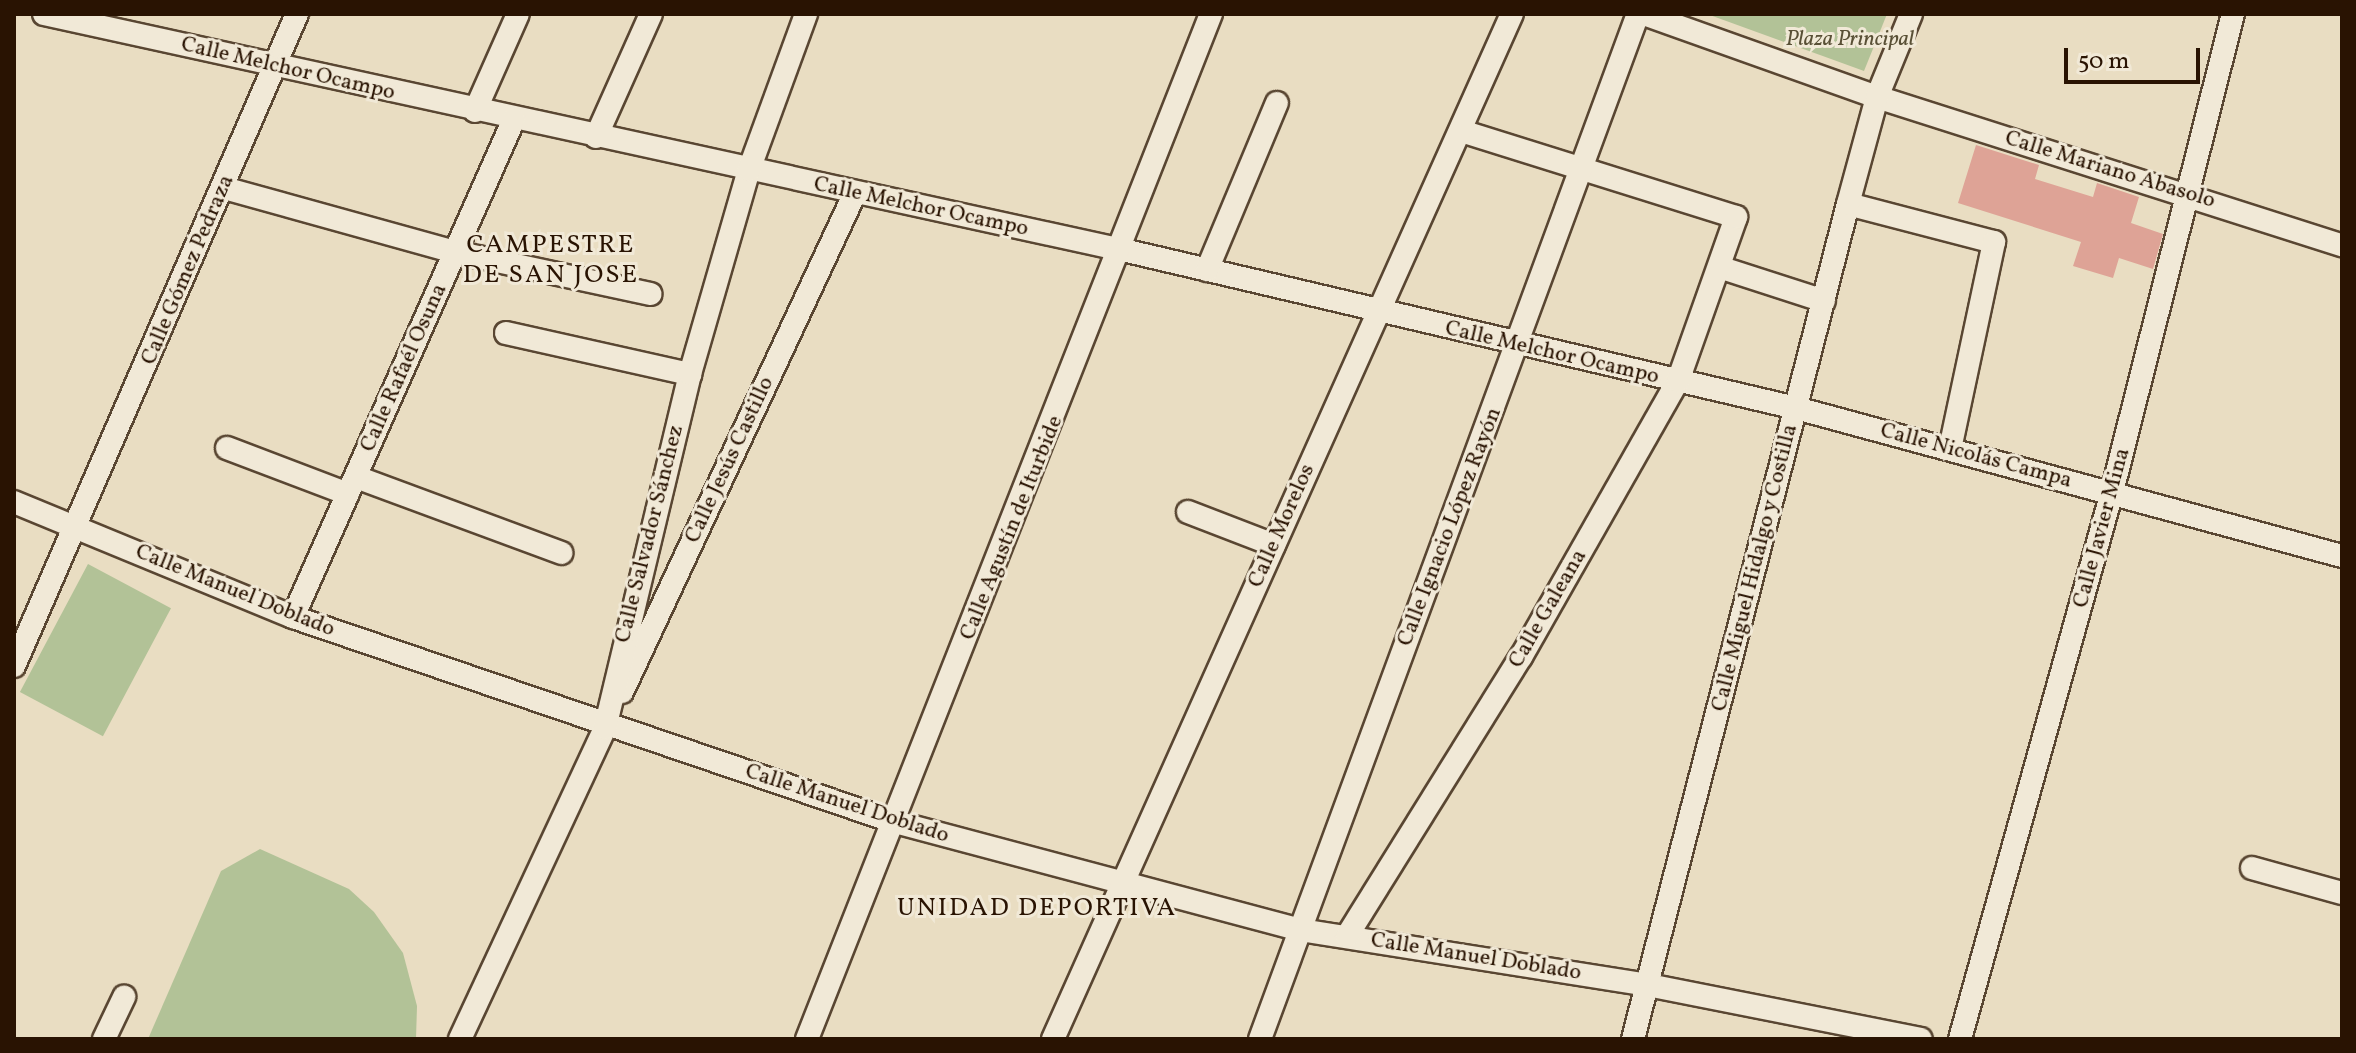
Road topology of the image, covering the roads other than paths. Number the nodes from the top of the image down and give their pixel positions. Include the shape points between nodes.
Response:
1 (44, 14) edge
2 (297, 14) edge
3 (518, 14) edge
4 (651, 14) edge
5 (806, 14) edge
6 (1211, 14) edge
7 (1512, 14) edge
8 (1638, 14) edge
9 (1644, 14) edge
10 (1911, 14) edge
11 (2233, 14) edge
12 (274, 67) junction
13 (1877, 97) junction
14 (1277, 103) dead end
15 (475, 111) junction
16 (514, 119) junction
17 (1462, 131) junction
18 (596, 137) junction
19 (749, 170) junction
20 (1581, 171) junction
21 (224, 188) junction
22 (855, 193) junction
23 (2189, 194) junction
24 (1848, 204) junction
25 (2342, 245) edge
26 (1123, 250) junction
27 (455, 252) junction
28 (1722, 268) junction
29 (1207, 270) junction
30 (651, 294) dead end
31 (1824, 301) junction
32 (1377, 312) junction
33 (506, 333) dead end
34 (1520, 347) junction
35 (690, 374) junction
36 (1678, 381) junction
37 (1796, 408) junction
38 (227, 448) dead end
39 (1950, 449) junction
40 (352, 485) junction
41 (2112, 492) junction
42 (14, 502) edge
43 (1188, 512) dead end
44 (74, 525) junction
45 (1274, 545) junction
46 (561, 553) dead end
47 (2342, 556) edge
48 (293, 617) junction
49 (14, 666) edge
50 (605, 728) junction
51 (895, 822) junction
52 (2252, 868) dead end
53 (1124, 884) junction
54 (2342, 893) edge
55 (1301, 930) junction
56 (1347, 936) junction
57 (1648, 985) junction
58 (124, 997) dead end
59 (104, 1039) edge
60 (460, 1039) edge
61 (807, 1039) edge
62 (1053, 1039) edge
63 (1260, 1039) edge
64 (1633, 1039) edge
65 (1921, 1039) edge
66 (1960, 1039) edge

1 - 12 street, Calle Melchor Ocampo
2 - 12 street, Calle Gómez Pedraza
3 - 15 street
4 - 18 street
5 - 19 street, Calle Salvador Sánchez
6 - 26 street, Calle Agustín de Iturbide
7 - 17 street, Calle Morelos
8 - 20 street, Calle Ignacio López Rayón
9 - 13 street, Calle Mariano Abasolo
10 - 13 street, Calle Miguel Hidalgo y Costilla
11 - 23 street, Calle Javier Mina
12 - 15 street, Calle Melchor Ocampo
12 - 21 street, Calle Gómez Pedraza
13 - 23 street, Calle Mariano Abasolo
13 - 24 street, Calle Miguel Hidalgo y Costilla
14 - 29 street
15 - 16 street, Calle Melchor Ocampo
16 - 18 street, Calle Melchor Ocampo
16 - 27 street, Calle Rafaél Osuna
17 - 20 street
17 - 32 street, Calle Morelos
18 - 19 street, Calle Melchor Ocampo
19 - 22 street, Calle Melchor Ocampo
19 - 35 street, Calle Salvador Sánchez
20 - 28 street, Calle Galeana via 1736,217
20 - 34 street, Calle Ignacio López Rayón
21 - 27 street
21 - 44 street, Calle Gómez Pedraza
22 - 26 street, Calle Melchor Ocampo
22 - 50 street, Calle Jesús Castillo
23 - 25 street, Calle Mariano Abasolo
23 - 41 street, Calle Javier Mina
24 - 31 street, Calle Miguel Hidalgo y Costilla
24 - 39 street via 1994,242
26 - 29 street, Calle Melchor Ocampo
26 - 51 street, Calle Agustín de Iturbide
27 - 30 street
27 - 40 street, Calle Rafaél Osuna
28 - 31 street
28 - 36 street, Calle Galeana
29 - 32 street, Calle Melchor Ocampo
31 - 37 street, Calle Miguel Hidalgo y Costilla
32 - 34 street, Calle Melchor Ocampo
32 - 45 street, Calle Morelos
33 - 35 street
34 - 36 street, Calle Melchor Ocampo
34 - 55 street, Calle Ignacio López Rayón
35 - 50 street, Calle Salvador Sánchez
36 - 37 street, Calle Melchor Ocampo
36 - 56 street, Calle Galeana via 1521,657
37 - 39 street, Calle Nicolás Campa
37 - 57 street, Calle Miguel Hidalgo y Costilla
38 - 40 street
39 - 41 street, Calle Nicolás Campa
40 - 46 street
40 - 48 street, Calle Rafaél Osuna
41 - 47 street, Calle Nicolás Campa
41 - 66 street, Calle Javier Mina
42 - 44 street
43 - 45 street
44 - 48 street, Calle Manuel Doblado
44 - 49 street, Calle Gómez Pedraza
45 - 53 street, Calle Morelos
48 - 50 street, Calle Manuel Doblado
50 - 51 street, Calle Manuel Doblado
50 - 60 street, Calle Salvador Sánchez via 579,797
51 - 53 street, Calle Manuel Doblado
51 - 61 street, Calle Agustín de Iturbide
52 - 54 street
53 - 55 street, Calle Manuel Doblado
53 - 62 street, Calle Morelos
55 - 56 street, Calle Manuel Doblado
55 - 63 street, Calle Ignacio López Rayón
56 - 57 street, Calle Manuel Doblado
57 - 64 street, Calle Miguel Hidalgo y Costilla
57 - 65 street, Calle Manuel Doblado
58 - 59 street

